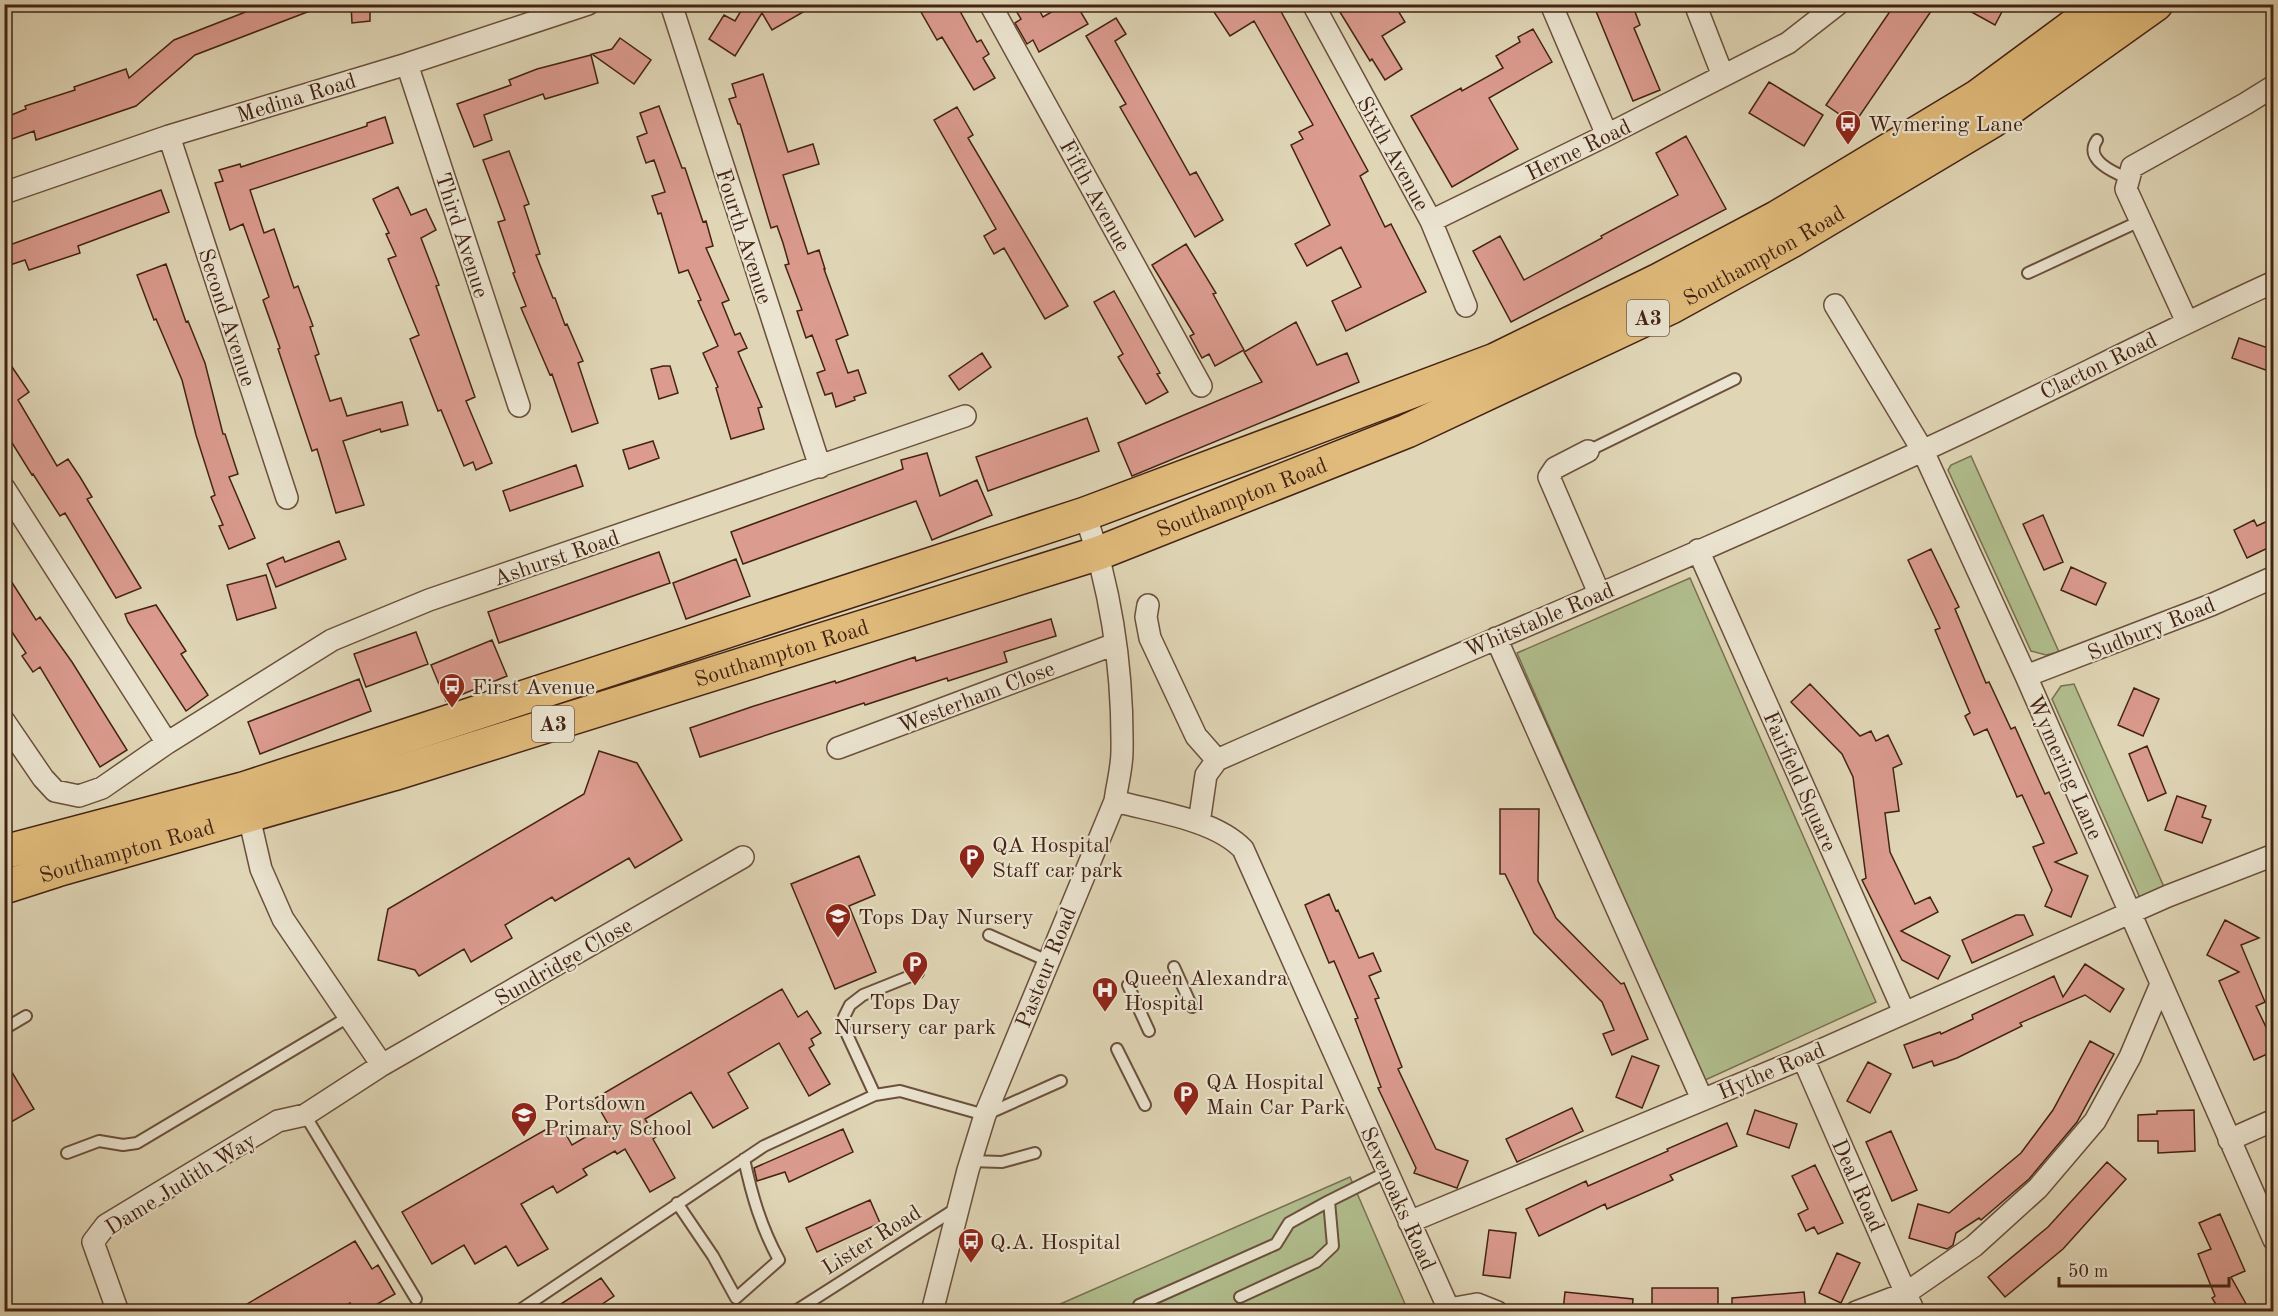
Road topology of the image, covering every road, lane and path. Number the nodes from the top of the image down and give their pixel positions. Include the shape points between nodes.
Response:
1 (588, 4) edge
2 (670, 4) edge
3 (990, 4) edge
4 (1313, 4) edge
5 (1551, 4) edge
6 (1695, 4) edge
7 (1838, 4) edge
8 (2103, 4) edge
9 (2156, 4) edge
10 (407, 64) junction
11 (1723, 76) junction
12 (2274, 86) edge
13 (1607, 135) junction
14 (169, 136) junction
15 (2097, 140) dead end
16 (2129, 178) junction
17 (4, 193) edge
18 (1431, 221) junction
19 (2140, 221) junction
20 (2028, 273) dead end
21 (2274, 282) edge
22 (1835, 305) dead end
23 (1466, 306) dead end
24 (2187, 322) junction
25 (1735, 379) dead end
26 (1201, 386) dead end
27 (519, 406) dead end
28 (965, 416) dead end
29 (1588, 451) joint
30 (1923, 451) junction
31 (820, 467) junction
32 (4, 488) edge
33 (287, 498) dead end
34 (1085, 514) junction
35 (1698, 550) junction
36 (1099, 553) junction
37 (2274, 576) edge
38 (1599, 593) junction
39 (1148, 605) dead end
40 (1496, 638) junction
41 (1115, 644) junction
42 (2026, 676) junction
43 (4, 721) edge
44 (167, 743) junction
45 (838, 748) dead end
46 (1217, 760) junction
47 (1115, 801) junction
48 (245, 802) junction
49 (1199, 824) junction
50 (4, 852) edge
51 (2274, 855) edge
52 (743, 857) dead end
53 (4, 887) edge
54 (2131, 913) junction
55 (989, 935) dead end
56 (1048, 961) junction
57 (1174, 967) dead end
58 (918, 973) dead end
59 (2161, 984) junction
60 (1128, 985) dead end
61 (1192, 1007) dead end
62 (1904, 1012) junction
63 (26, 1016) dead end
64 (350, 1016) junction
65 (4, 1029) edge
66 (1149, 1031) dead end
67 (1117, 1049) dead end
68 (1803, 1058) junction
69 (382, 1065) junction
70 (1061, 1080) dead end
71 (875, 1095) junction
72 (1702, 1099) junction
73 (1145, 1105) dead end
74 (305, 1115) junction
75 (985, 1115) junction
76 (2274, 1120) edge
77 (2229, 1140) junction
78 (67, 1153) dead end
79 (1035, 1153) dead end
80 (744, 1159) junction
81 (970, 1161) junction
82 (1387, 1172) junction
83 (1329, 1202) junction
84 (677, 1203) junction
85 (957, 1208) junction
86 (1409, 1222) junction
87 (2274, 1240) edge
88 (1240, 1297) dead end
89 (416, 1299) dead end
90 (1910, 1302) edge
91 (1139, 1305) dead end
92 (809, 1307) edge
93 (1450, 1310) edge
94 (118, 1311) edge
95 (517, 1311) edge
96 (794, 1311) edge
97 (932, 1311) edge
98 (1497, 1311) edge
99 (1856, 1311) edge

1 - 10 street, Medina Road
2 - 31 street, Fourth Avenue
3 - 26 street, Fifth Avenue
4 - 18 street, Sixth Avenue
5 - 13 street
6 - 11 street
7 - 11 street, Herne Road via 1788,43
8 - 34 main road, Southampton Road / A3 via 1977,97 1778,217 1659,280 1495,360
9 - 36 main road, Southampton Road / A3 via 1992,121 1791,241 1671,307 1407,431
10 - 14 street, Medina Road
10 - 27 street, Third Avenue
11 - 13 street, Herne Road
12 - 16 street via 2132,167
13 - 18 street, Herne Road
14 - 17 street, Medina Road
14 - 33 street, Second Avenue
15 - 16 lane via 2093,145 2100,162 2106,169
16 - 19 street via 2126,189
18 - 23 street, Sixth Avenue
19 - 20 lane
19 - 24 street
21 - 24 street, Clacton Road
22 - 30 street, Wymering Lane
24 - 30 street, Clacton Road
25 - 29 lane
28 - 31 street, Ashurst Road
29 - 38 street via 1555,468 1550,477
30 - 35 street, Whitstable Road
30 - 42 street, Wymering Lane
31 - 44 street, Ashurst Road via 429,600 332,640
32 - 44 street
34 - 36 street, Pasteur Road
34 - 48 main road, Southampton Road / A3
35 - 38 street, Whitstable Road
35 - 62 street, Fairfield Square
36 - 41 street, Pasteur Road
36 - 48 main road, Southampton Road / A3 via 393,774
37 - 42 street, Sudbury Road via 2211,605
38 - 40 street, Whitstable Road
39 - 46 street via 1150,638 1196,736
40 - 46 street, Whitstable Road
40 - 72 street
41 - 45 street, Westerham Close
41 - 47 street, Pasteur Road via 1122,753
42 - 54 street, Wymering Lane
43 - 44 street, Ashurst Road via 55,791 79,796 102,788
46 - 49 street via 1206,775
47 - 49 street, Sevenoaks Road
47 - 56 street, Pasteur Road
48 - 50 main road, Southampton Road / A3
48 - 53 main road, Southampton Road / A3
48 - 64 street via 261,869 284,919
49 - 82 street, Sevenoaks Road via 1232,837 1243,849
51 - 54 street, Hythe Road
52 - 69 street, Sundridge Close
54 - 59 street, Wymering Lane
54 - 62 street, Hythe Road
55 - 56 lane
56 - 75 street, Pasteur Road
57 - 61 lane
58 - 71 lane via 862,995 844,1017 845,1030
59 - 77 street, Wymering Lane
59 - 90 street via 2130,1058 2095,1121 2038,1188
60 - 66 lane
62 - 68 street, Hythe Road
63 - 65 lane
64 - 69 street
64 - 78 lane via 137,1143 123,1146 99,1141
67 - 73 lane
68 - 72 street, Hythe Road
68 - 90 street, Deal Road
69 - 74 street, Sundridge Close
70 - 75 lane
71 - 75 lane via 900,1091
71 - 80 lane
72 - 86 street, Hythe Road
74 - 89 lane
74 - 94 street, Dame Judith Way via 278,1122 106,1224 93,1242
75 - 81 street, Pasteur Road
76 - 77 street
77 - 87 street, Wymering Lane
79 - 81 lane via 1002,1162
80 - 84 lane
80 - 84 lane via 762,1225 779,1260 736,1298
81 - 85 street, Pasteur Road
82 - 83 lane
82 - 86 street, Sevenoaks Road
83 - 88 lane via 1333,1246 1316,1262
83 - 91 lane via 1289,1223 1276,1244
84 - 95 lane
85 - 92 lane, Lister Road
85 - 97 street, Pasteur Road
86 - 93 street, Sevenoaks Road
90 - 99 street
92 - 96 lane, Lister Road
93 - 98 street via 1477,1304

